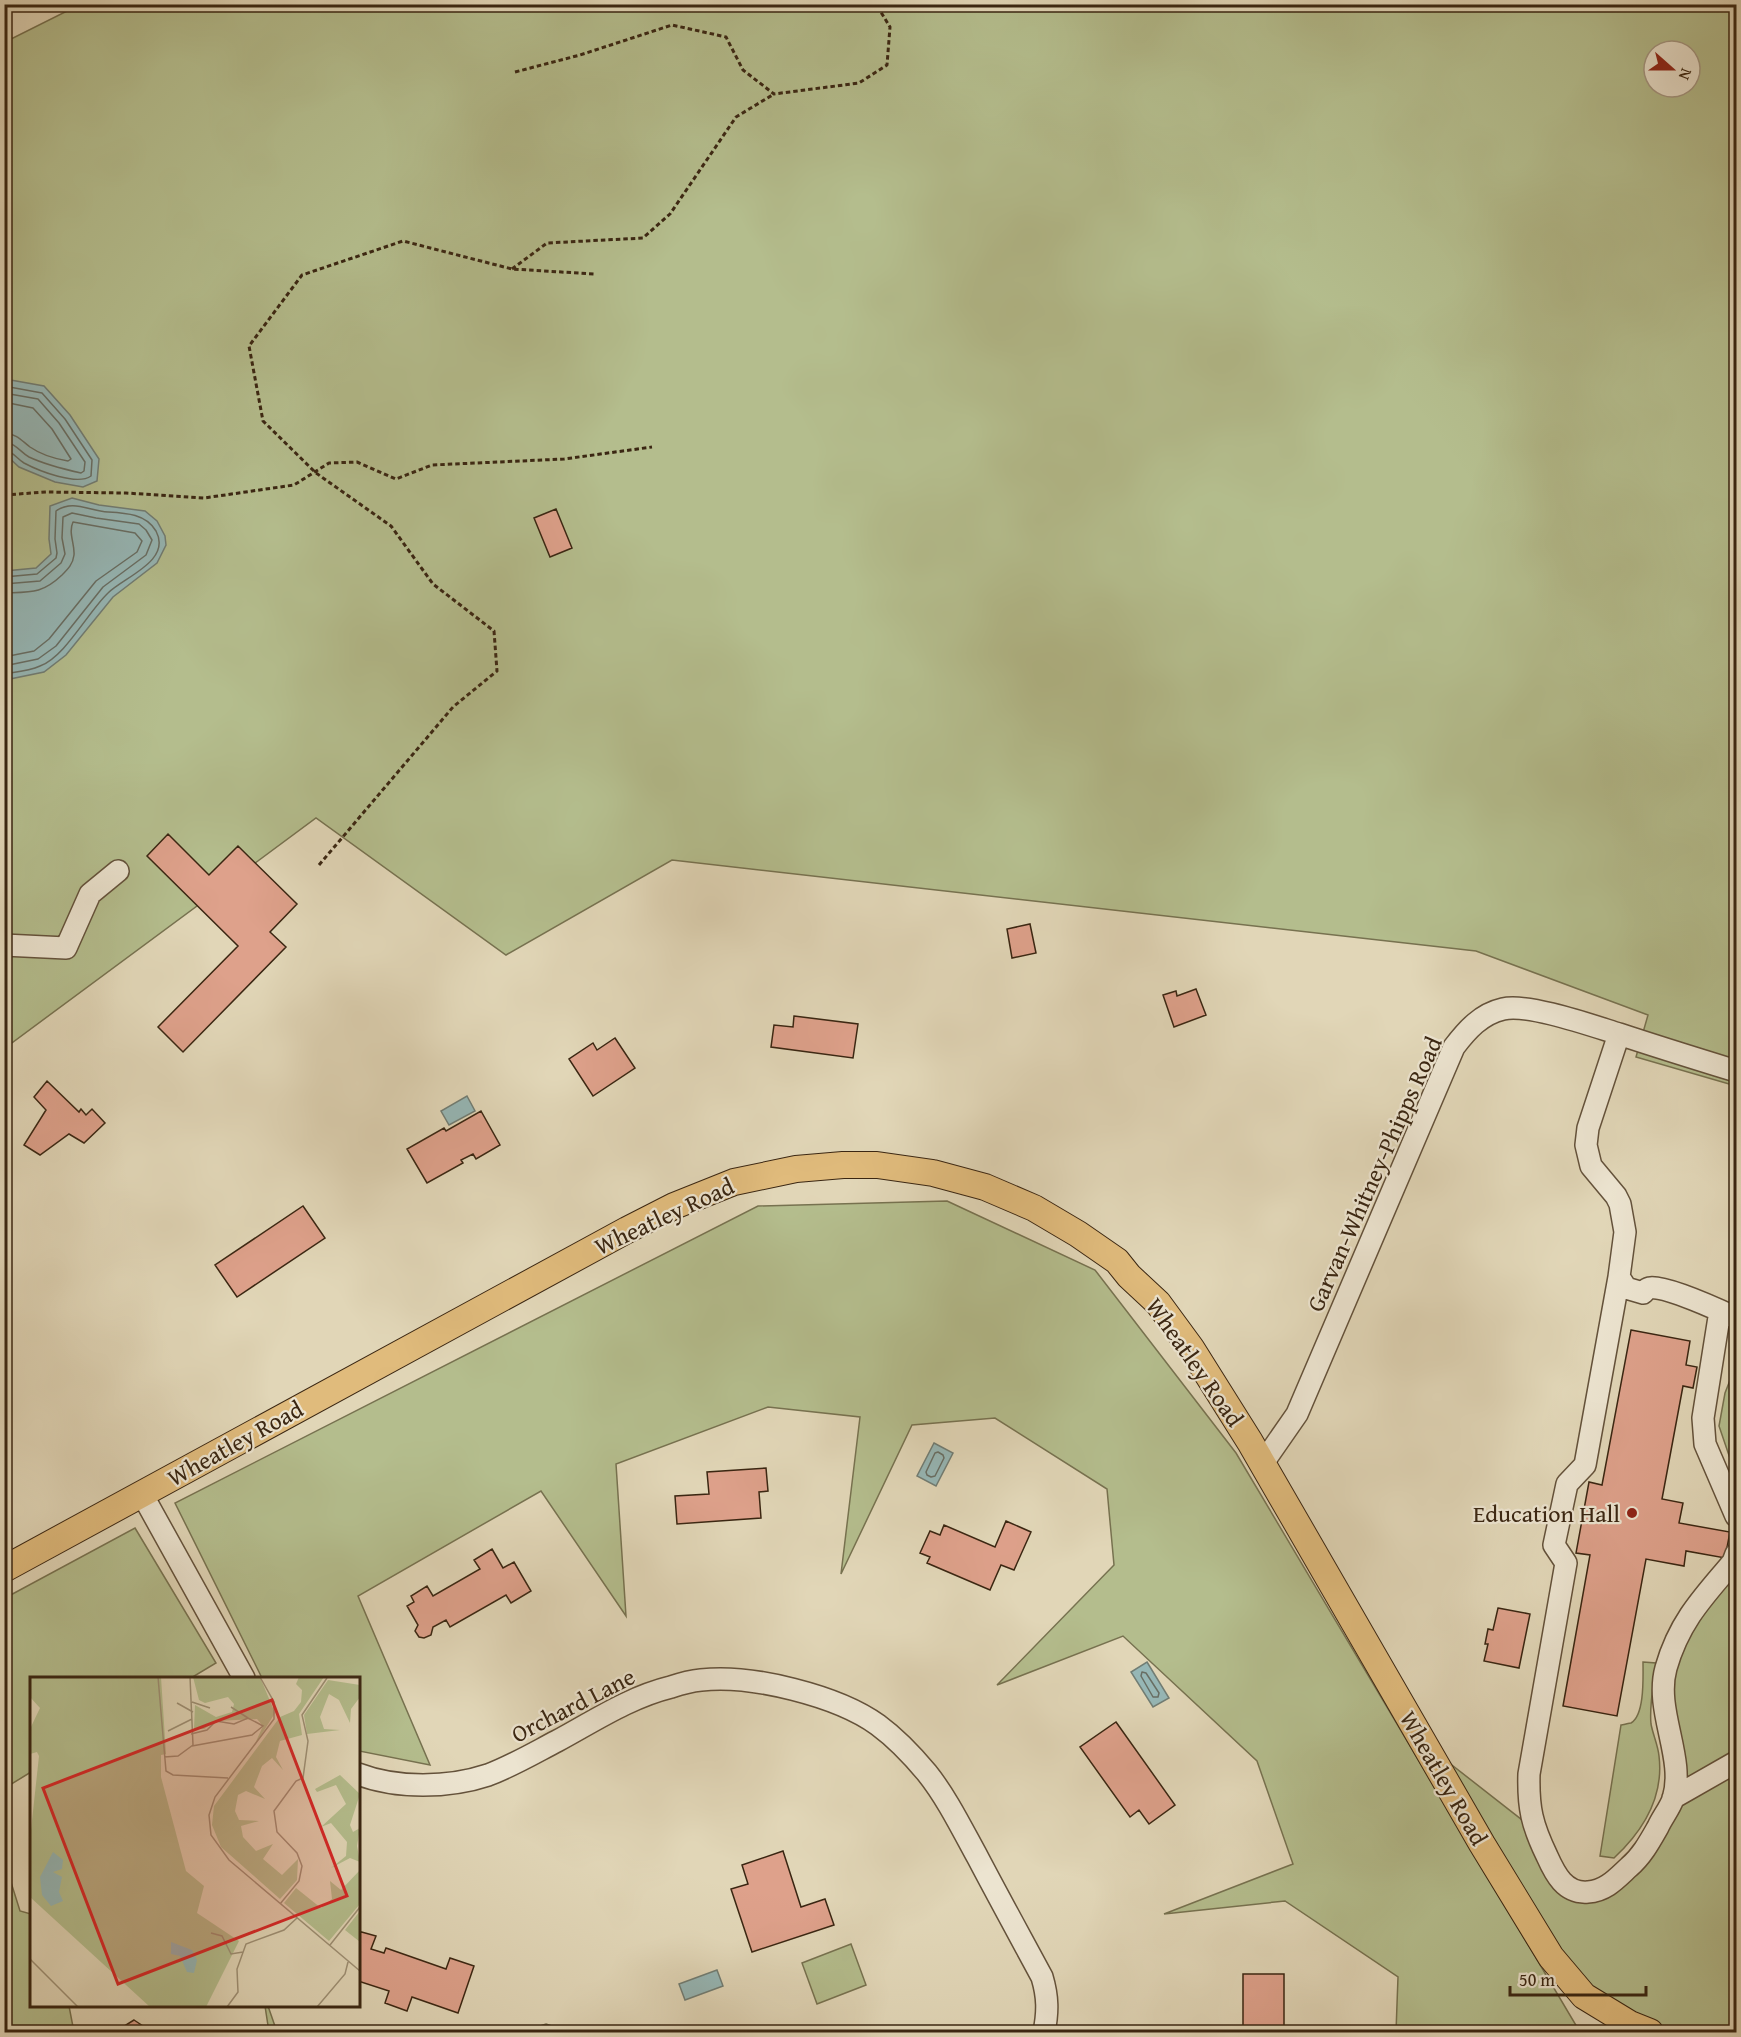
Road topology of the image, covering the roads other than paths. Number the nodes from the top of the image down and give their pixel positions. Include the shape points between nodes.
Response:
1 (118, 872) dead end
2 (4, 945) edge
3 (1619, 1034) junction
4 (1737, 1071) edge
5 (1620, 1277) junction
6 (1729, 1314) edge
7 (1263, 1463) junction
8 (142, 1494) junction
9 (1737, 1516) edge
10 (1737, 1554) edge
11 (4, 1569) edge
12 (242, 1677) edge
13 (1737, 1762) edge
14 (360, 1774) edge
15 (1673, 1798) junction
16 (1044, 2032) edge
17 (1650, 2032) edge

1 - 2 street via 90,894 66,948
3 - 4 street, Garvan-Whitney-Phipps Road
3 - 5 street via 1586,1145 1591,1166 1620,1204 1625,1232
3 - 7 street, Garvan-Whitney-Phipps Road via 1563,1016 1515,1008 1483,1017 1464,1033 1454,1047 1297,1414
5 - 6 street via 1626,1288 1643,1293 1654,1288
5 - 15 street via 1585,1465 1567,1484 1554,1545 1566,1563 1529,1774 1528,1801 1535,1830 1556,1876 1568,1888 1587,1893 1605,1888 1637,1861
6 - 9 street via 1703,1418 1705,1444
7 - 8 main road, Wheatley Road via 1158,1303 1117,1261 1078,1233 985,1187 933,1173 877,1165 843,1165 796,1169 734,1182 674,1206
7 - 17 main road, Wheatley Road via 1551,1957 1584,1995
8 - 11 main road, Wheatley Road
8 - 12 street
10 - 15 street via 1690,1613 1665,1671 1664,1700 1676,1768
13 - 15 street
14 - 16 street, Orchard Lane via 429,1785 487,1775 637,1698 702,1680 773,1685 841,1705 877,1724 906,1749 952,1811 1042,1977 1048,1997

